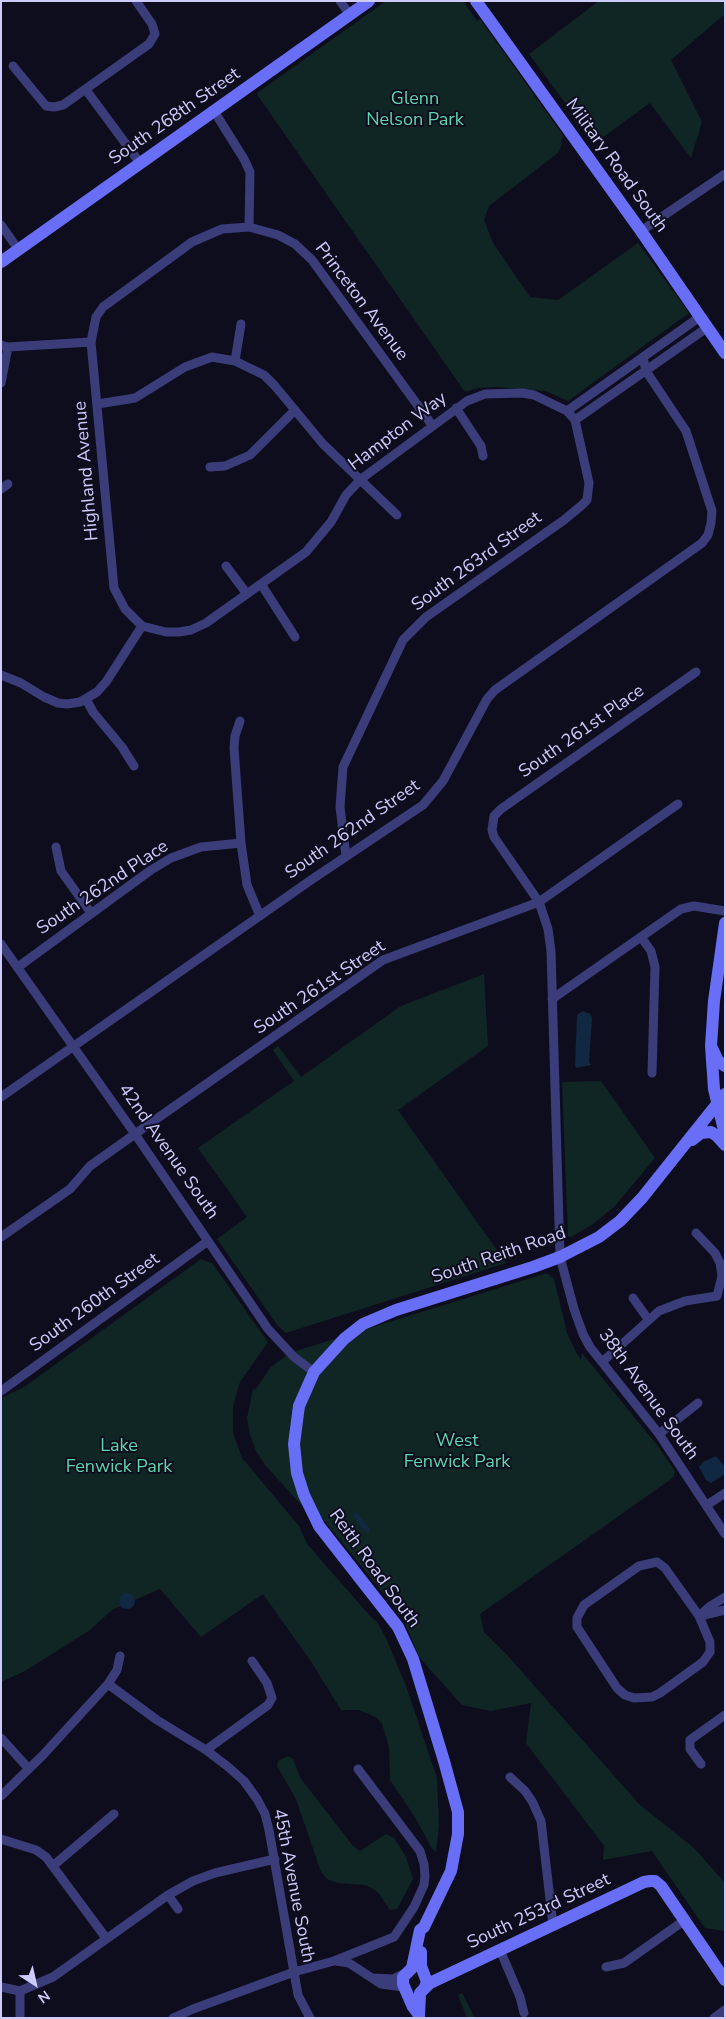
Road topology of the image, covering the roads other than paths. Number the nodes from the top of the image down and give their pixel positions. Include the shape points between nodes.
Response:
1 (136, 1) edge
2 (340, 1) edge
3 (369, 1) edge
4 (476, 1) edge
5 (350, 15) junction
6 (13, 66) dead end
7 (86, 90) junction
8 (214, 111) junction
9 (140, 163) junction
10 (725, 174) edge
11 (1, 225) edge
12 (249, 227) junction
13 (641, 230) junction
14 (18, 249) junction
15 (1, 262) edge
16 (701, 316) junction
17 (241, 324) dead end
18 (708, 327) junction
19 (91, 342) junction
20 (5, 346) edge
21 (725, 353) edge
22 (643, 357) junction
23 (235, 361) junction
24 (646, 371) junction
25 (1, 383) edge
26 (98, 404) junction
27 (456, 408) junction
28 (295, 410) junction
29 (567, 411) junction
30 (575, 420) junction
31 (432, 425) junction
32 (483, 456) dead end
33 (210, 467) dead end
34 (361, 479) junction
35 (397, 515) dead end
36 (226, 566) dead end
37 (260, 584) junction
38 (246, 594) junction
39 (142, 626) junction
40 (295, 636) dead end
41 (696, 672) dead end
42 (1, 675) edge
43 (86, 698) junction
44 (240, 721) dead end
45 (134, 766) dead end
46 (678, 804) dead end
47 (492, 823) joint
48 (241, 843) junction
49 (56, 847) dead end
50 (346, 856) junction
51 (539, 902) junction
52 (725, 912) edge
53 (91, 913) junction
54 (260, 916) junction
55 (725, 922) edge
56 (641, 937) junction
57 (1, 944) edge
58 (18, 967) junction
59 (552, 999) junction
60 (711, 1046) junction
61 (73, 1047) junction
62 (725, 1066) edge
63 (652, 1073) dead end
64 (1, 1097) edge
65 (721, 1099) edge
66 (135, 1134) junction
67 (725, 1134) edge
68 (725, 1145) edge
69 (682, 1147) junction
70 (696, 1233) dead end
71 (1, 1237) edge
72 (208, 1241) junction
73 (560, 1257) junction
74 (721, 1297) edge
75 (633, 1298) dead end
76 (648, 1319) junction
77 (602, 1362) junction
78 (314, 1372) junction
79 (1, 1391) edge
80 (698, 1403) dead end
81 (659, 1434) junction
82 (725, 1494) edge
83 (707, 1505) junction
84 (725, 1534) edge
85 (725, 1597) edge
86 (725, 1610) edge
87 (699, 1616) junction
88 (120, 1656) dead end
89 (252, 1661) dead end
90 (108, 1684) junction
91 (725, 1715) edge
92 (3, 1740) edge
93 (206, 1750) junction
94 (701, 1764) dead end
95 (29, 1769) junction
96 (358, 1769) dead end
97 (510, 1777) dead end
98 (1, 1796) edge
99 (114, 1814) dead end
100 (1, 1838) edge
101 (275, 1859) junction
102 (54, 1865) junction
103 (168, 1895) junction
104 (178, 1909) dead end
105 (685, 1920) junction
106 (553, 1925) junction
107 (424, 1927) junction
108 (106, 1938) junction
109 (500, 1950) junction
110 (334, 1961) junction
111 (606, 1967) dead end
112 (294, 1972) junction
113 (407, 1972) junction
114 (424, 1972) junction
115 (444, 1976) junction
116 (372, 1978) junction
117 (725, 1980) edge
118 (1, 1987) edge
119 (406, 1989) junction
120 (422, 1990) junction
121 (20, 1991) junction
122 (725, 2010) edge
123 (524, 2013) dead end
124 (420, 2017) edge
125 (20, 2018) edge
126 (173, 2018) edge
127 (310, 2018) edge
128 (714, 2018) edge

1 - 7 street via 152,24 154,34 149,44
2 - 5 street
3 - 5 main road, South 268th Street
4 - 13 main road, Military Road South
5 - 8 main road, South 268th Street
6 - 7 street via 46,106 63,105
7 - 9 street
8 - 9 main road, South 268th Street
8 - 12 street via 250,172
9 - 14 main road, South 268th Street
10 - 13 street
11 - 14 street
12 - 19 street, Highland Avenue via 222,229 192,242 103,307 96,317
12 - 31 street, Princeton Avenue via 295,244 312,260
13 - 16 main road, Military Road South
14 - 15 main road, South 268th Street
16 - 18 main road, Military Road South
16 - 22 street
17 - 23 street
18 - 21 main road, Military Road South
18 - 24 street
19 - 20 street
19 - 26 street, Highland Avenue
20 - 25 street
22 - 24 street
22 - 29 street
23 - 26 street via 212,357 185,367 135,398
23 - 28 street via 264,375
24 - 30 street
24 - 50 street, South 262nd Street via 686,431 712,511 708,535 696,548 495,690 434,793 423,805
26 - 39 street, Highland Avenue via 114,588 125,609
27 - 29 street, Hampton Way via 481,395 522,393 534,395
27 - 31 street, Hampton Way
27 - 32 street via 481,446
28 - 33 street via 250,455 225,466
28 - 34 street via 329,450
29 - 30 street, Hampton Way
30 - 50 street, South 263rd Street via 589,483 589,492 582,505 426,617 403,640 343,767 340,807
31 - 34 street, Hampton Way
34 - 35 street
34 - 37 street, Hampton Way via 306,552
36 - 38 street
37 - 38 street, Hampton Way
37 - 40 street
38 - 39 street, Hampton Way via 191,630 166,632
39 - 43 street via 106,682
41 - 47 street, South 261st Place via 501,809
42 - 43 street via 58,702 67,704
43 - 45 street
44 - 48 street via 234,748
46 - 51 street, South 261st Street
47 - 51 street, 38th Avenue South via 494,837
48 - 53 street, South 262nd Place via 201,847 171,858
48 - 54 street via 246,885
49 - 53 street via 61,871
50 - 54 street, South 262nd Street
51 - 59 street, 38th Avenue South via 551,951
51 - 66 street, South 261st Street via 384,960
52 - 56 street via 694,906 681,909
53 - 58 street, South 262nd Place
54 - 61 street, South 262nd Street
55 - 60 main road
56 - 59 street
56 - 63 street via 651,952 655,967
57 - 58 street, 42nd Avenue South
58 - 61 street, 42nd Avenue South
59 - 73 street, 38th Avenue South
60 - 62 main road via 718,1061
60 - 65 main road
61 - 64 street, South 262nd Street
61 - 66 street, 42nd Avenue South
65 - 67 main road
65 - 69 main road, South Reith Road
66 - 71 street, South 261st Street via 90,1166 70,1189
66 - 72 street, 42nd Avenue South
68 - 69 main road via 714,1134 705,1132
69 - 73 main road, South Reith Road via 620,1221 599,1237
70 - 74 street via 715,1252 720,1263
72 - 78 street, 42nd Avenue South via 268,1329 294,1358
72 - 79 street, South 260th Street
73 - 77 street, 38th Avenue South via 583,1334
73 - 78 main road, South Reith Road via 370,1321 344,1339
74 - 76 street via 673,1304
75 - 76 street
76 - 77 street
77 - 81 street, 38th Avenue South
78 - 107 main road, Reith Road South via 299,1406 294,1444 299,1480 319,1526 383,1605 401,1633 413,1659 458,1812 458,1834 451,1871
80 - 81 street
81 - 83 street, 38th Avenue South
82 - 83 street
83 - 84 street, 38th Avenue South
85 - 87 street
86 - 87 street
87 - 87 street via 665,1568 657,1562 640,1566 584,1605 577,1618 577,1627 617,1688 634,1698 652,1697 703,1662 710,1652 710,1642
88 - 90 street via 120,1664
89 - 93 street via 267,1682 272,1698 268,1705
90 - 93 street, 45th Avenue South
90 - 95 street
91 - 94 street via 690,1740 690,1748
92 - 95 street
93 - 101 street, 45th Avenue South via 244,1781 258,1799 265,1814
95 - 98 street
96 - 110 street via 420,1851 426,1876 414,1907 394,1937
97 - 106 street via 526,1792 541,1820
99 - 102 street
100 - 102 street via 36,1850
101 - 103 street via 215,1872
101 - 112 street, 45th Avenue South
102 - 108 street
103 - 104 street
103 - 108 street
105 - 106 main road, South 253rd Street via 661,1886 650,1881
105 - 111 street via 624,1963
105 - 117 main road
106 - 109 main road, South 253rd Street
107 - 113 main road, Reith Road South via 420,1930 413,1963
107 - 114 main road, Reith Road South via 426,1934 420,1959
108 - 121 street via 52,1977
109 - 115 main road, South 253rd Street
109 - 123 street
110 - 112 street
110 - 116 street via 350,1963
112 - 126 street
112 - 127 street, 45th Avenue South via 298,1995
113 - 114 main road via 418,1968
113 - 116 street via 393,1979
113 - 119 main road, Reith Road South via 402,1980
114 - 115 main road
114 - 120 main road, Reith Road South via 426,1982
115 - 120 main road, South 253rd Street
116 - 119 street via 381,1984
118 - 121 street
119 - 120 main road via 412,1994
119 - 124 main road
120 - 124 main road, Reith Road South
121 - 125 street
122 - 128 street

